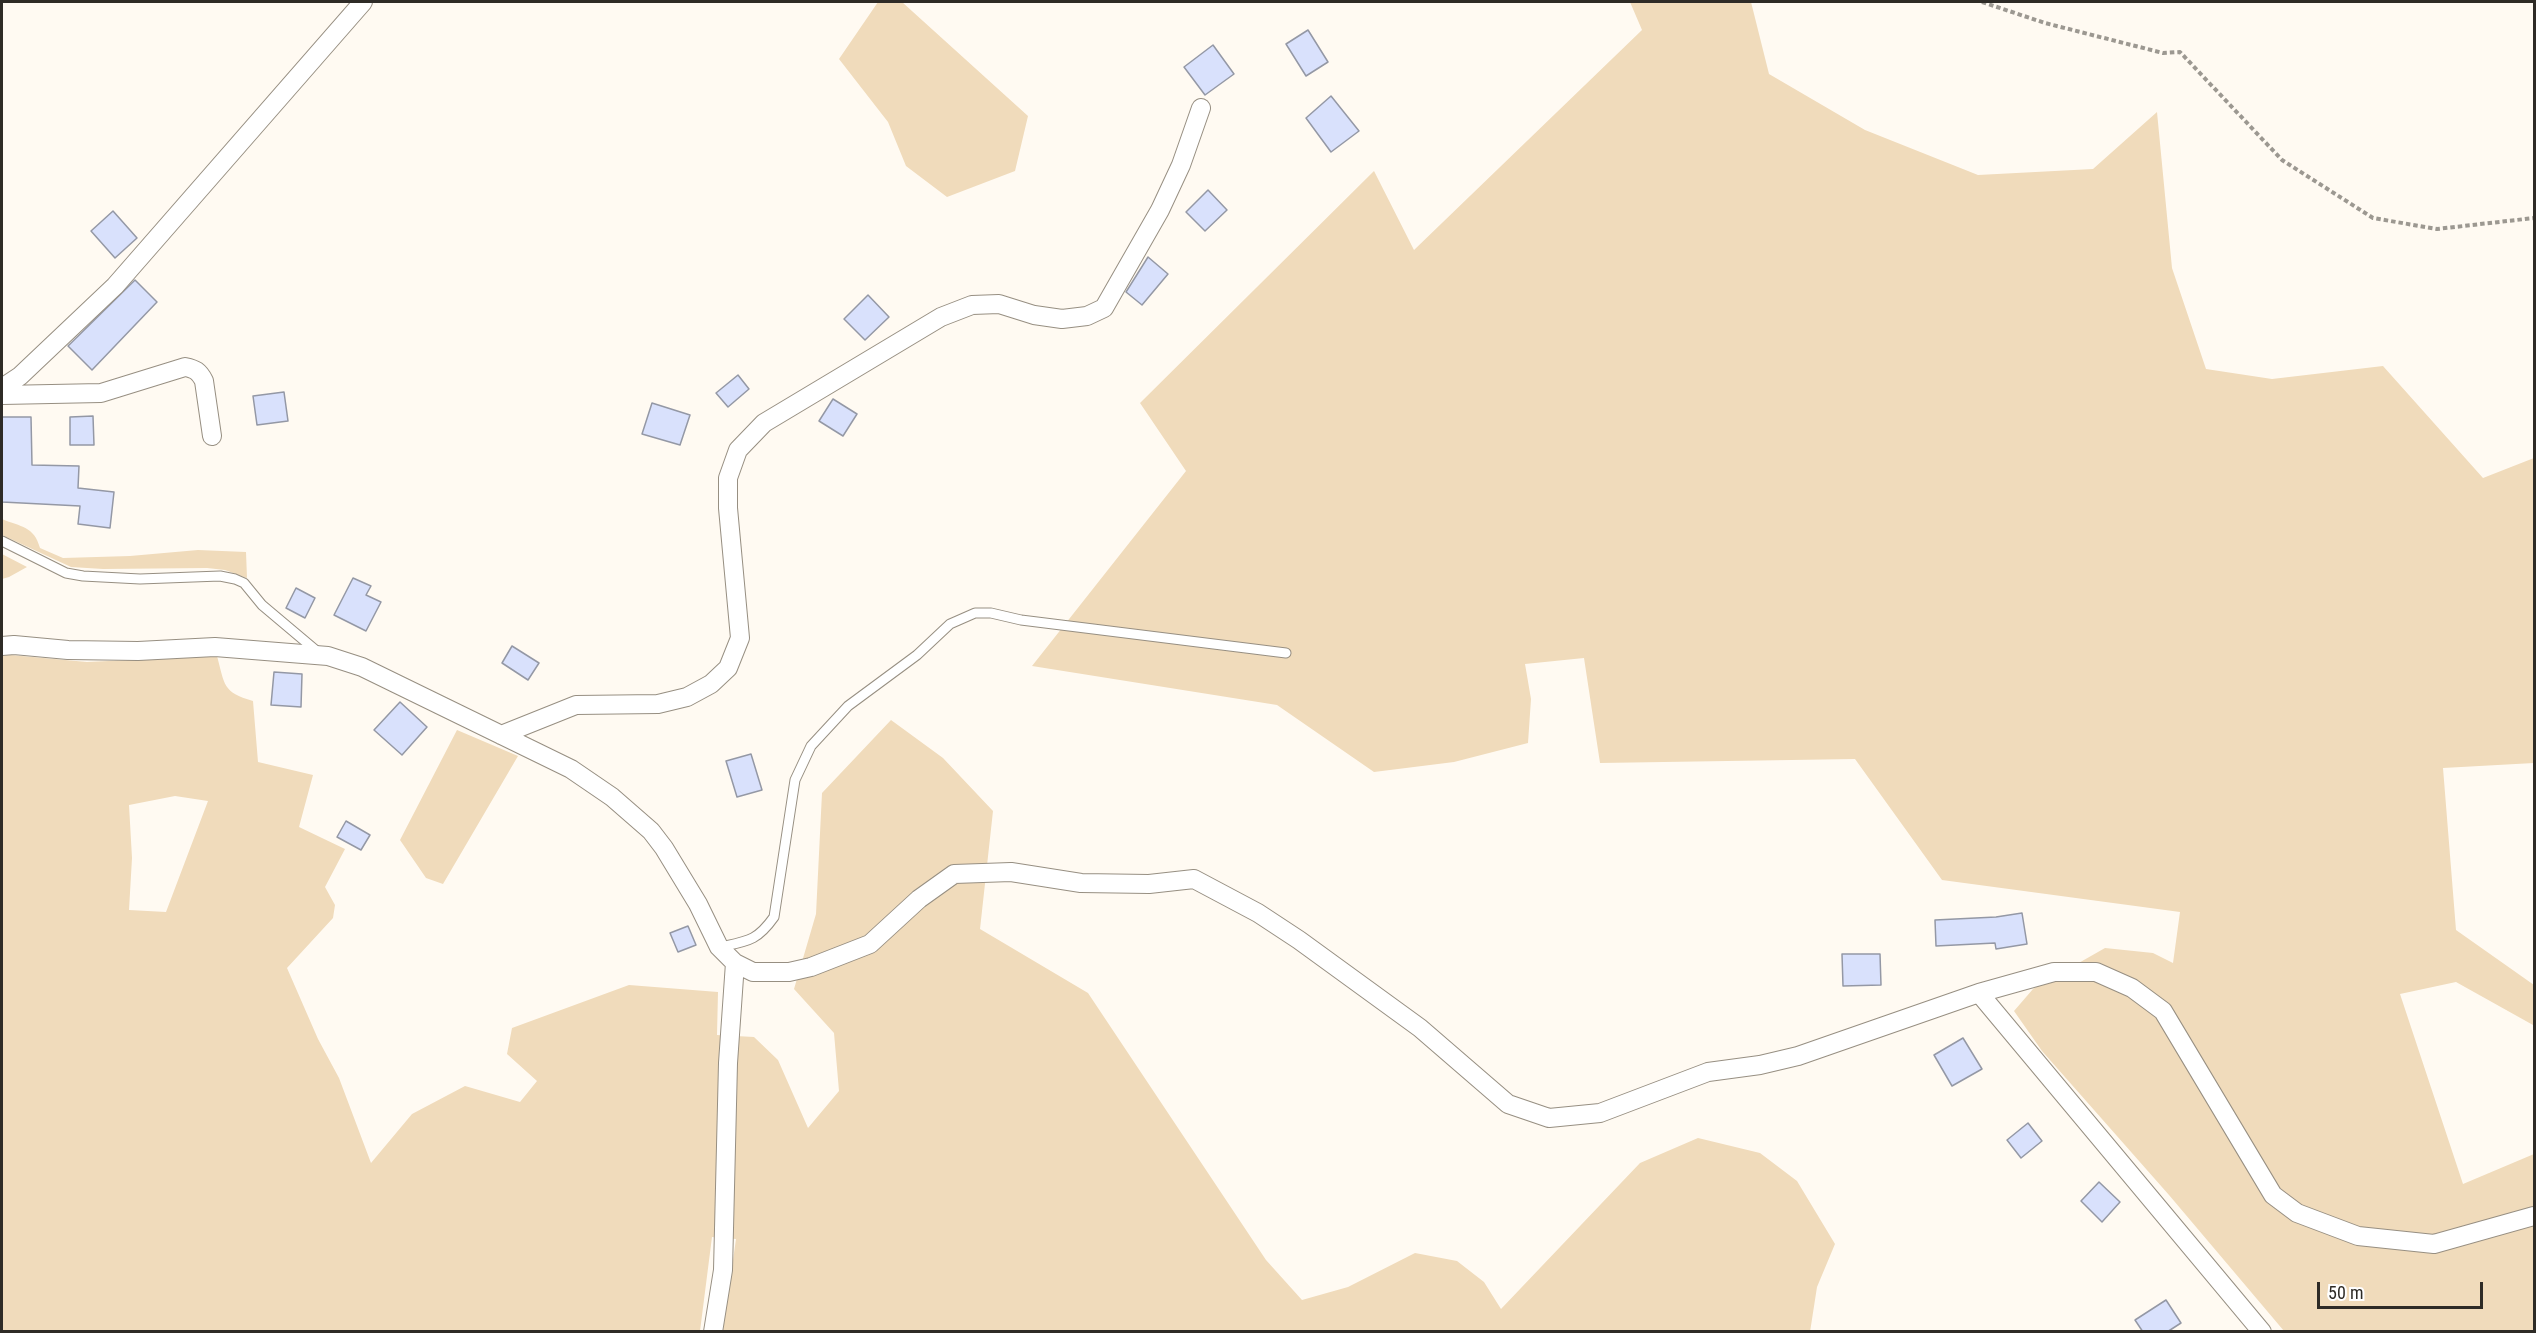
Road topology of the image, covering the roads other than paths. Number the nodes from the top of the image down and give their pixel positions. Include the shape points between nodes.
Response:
1 (363, 2) edge
2 (1201, 108) dead end
3 (2, 388) edge
4 (2, 395) edge
5 (212, 436) dead end
6 (2, 541) edge
7 (2, 646) edge
8 (1286, 653) dead end
9 (321, 655) junction
10 (501, 735) junction
11 (719, 947) junction
12 (735, 963) junction
13 (1979, 993) junction
14 (2535, 1216) edge
15 (713, 1332) edge
16 (2262, 1332) edge

1 - 3 street via 115,286 20,376
2 - 10 street via 1161,210 1104,308 1087,316 1062,319 999,304 972,305 941,317 764,423 738,450 728,478 728,498 740,638 728,668 711,684 687,697 658,704 576,705
4 - 5 street via 101,393 185,367 201,374 204,381
6 - 9 lane via 66,573 83,576 235,579
7 - 9 street via 138,651 215,647
8 - 11 lane via 991,613 961,617 848,706 811,746 795,780 774,917 753,940
9 - 10 street via 362,667
10 - 11 street via 571,769 651,831 677,866
11 - 12 street
12 - 13 street via 753,972 789,972 870,944 954,874 1011,872 1081,883 1149,884 1194,879 1299,940 1420,1028 1508,1104 1550,1118 1600,1113 1708,1072 1798,1056
12 - 15 street via 728,1063 723,1270
13 - 14 street via 2054,972 2096,972 2132,988 2163,1011 2273,1195 2297,1213 2358,1236 2434,1244
13 - 16 street

